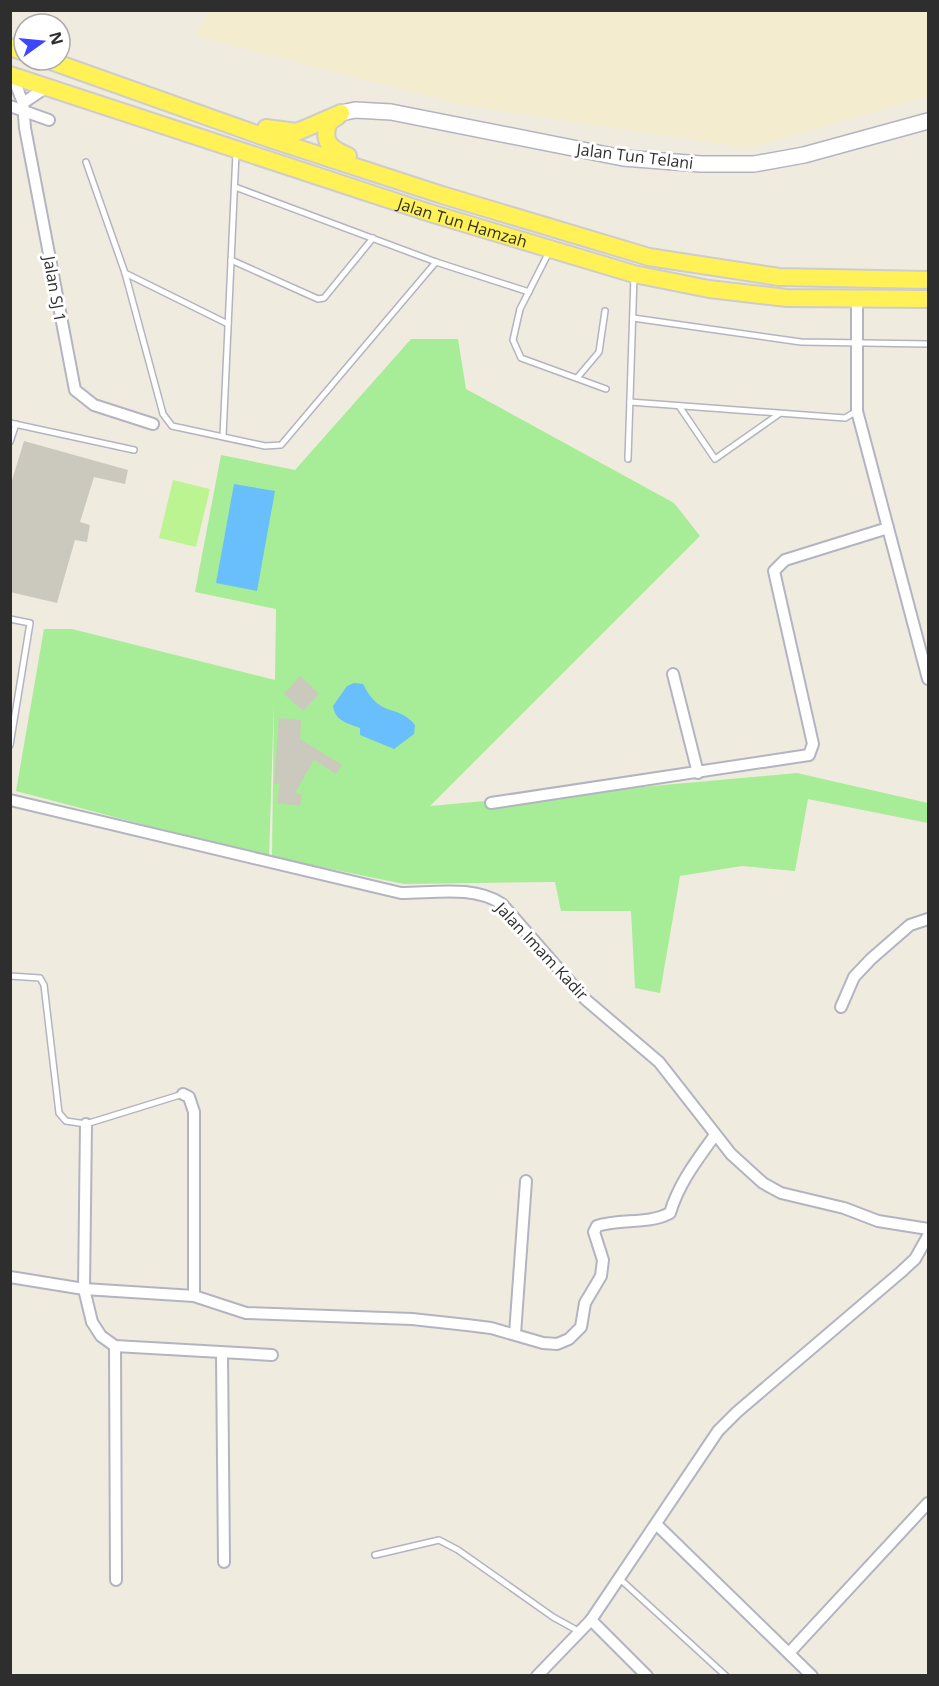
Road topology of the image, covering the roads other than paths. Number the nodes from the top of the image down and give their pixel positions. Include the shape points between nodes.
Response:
1 (72, 68) edge
2 (11, 75) edge
3 (47, 87) junction
4 (175, 103) junction
5 (10, 106) edge
6 (23, 107) junction
7 (341, 113) junction
8 (49, 120) dead end
9 (928, 121) edge
10 (236, 150) junction
11 (86, 162) dead end
12 (235, 188) junction
13 (442, 195) junction
14 (372, 238) junction
15 (549, 250) junction
16 (231, 260) junction
17 (436, 262) junction
18 (125, 273) junction
19 (634, 274) junction
20 (928, 280) edge
21 (529, 292) junction
22 (857, 299) junction
23 (928, 299) edge
24 (605, 311) dead end
25 (633, 318) junction
26 (228, 324) junction
27 (858, 343) junction
28 (928, 344) edge
29 (577, 378) junction
30 (606, 389) dead end
31 (630, 402) junction
32 (679, 406) junction
33 (857, 411) junction
34 (779, 414) junction
35 (13, 424) edge
36 (153, 424) dead end
37 (223, 436) junction
38 (10, 442) edge
39 (134, 450) dead end
40 (628, 459) dead end
41 (888, 528) junction
42 (10, 619) edge
43 (673, 674) dead end
44 (928, 678) edge
45 (10, 744) edge
46 (698, 773) junction
47 (10, 800) edge
48 (491, 802) dead end
49 (928, 919) edge
50 (10, 976) edge
51 (841, 1007) dead end
52 (183, 1094) joint
53 (86, 1124) junction
54 (715, 1135) junction
55 (526, 1181) dead end
56 (928, 1229) edge
57 (928, 1236) edge
58 (10, 1277) edge
59 (84, 1289) junction
60 (194, 1296) junction
61 (515, 1334) junction
62 (115, 1346) junction
63 (222, 1354) junction
64 (272, 1355) dead end
65 (928, 1503) edge
66 (657, 1525) junction
67 (375, 1556) dead end
68 (224, 1562) dead end
69 (620, 1579) junction
70 (116, 1580) dead end
71 (591, 1620) junction
72 (580, 1632) junction
73 (789, 1653) junction
74 (537, 1676) edge
75 (647, 1676) edge
76 (726, 1676) edge
77 (812, 1676) edge

1 - 4 main road, Jalan Tun Hamzah
2 - 3 main road, Jalan Tun Hamzah
2 - 6 street, Jalan SJ 1
3 - 6 street
3 - 10 main road, Jalan Tun Hamzah
4 - 7 main road via 285,132 297,132
4 - 13 main road, Jalan Tun Hamzah via 273,140
5 - 6 street
6 - 8 street
6 - 36 street, Jalan SJ 1 via 75,390 94,405
7 - 9 street, Jalan Tun Telani via 391,111 623,158 701,164 754,164 804,155
7 - 13 main road via 325,131 329,146
10 - 12 lane
10 - 15 main road, Jalan Tun Hamzah
11 - 18 lane
12 - 14 lane
12 - 16 lane
13 - 20 main road, Jalan Tun Hamzah via 679,263 780,277
14 - 16 lane via 324,298 318,299
14 - 17 lane
15 - 19 main road, Jalan Tun Hamzah
15 - 21 lane
16 - 26 lane
17 - 21 lane
17 - 37 lane via 288,440 265,447
18 - 26 lane
18 - 37 lane via 166,421 172,426
19 - 22 main road, Jalan Tun Hamzah via 709,289 787,298
19 - 25 lane
21 - 29 lane via 520,309 513,340 521,358
22 - 23 main road, Jalan Tun Hamzah
22 - 27 street
24 - 29 lane via 599,352
25 - 27 lane via 801,342
25 - 31 lane
26 - 37 lane
27 - 28 lane
27 - 33 street
29 - 30 lane
31 - 32 lane
31 - 40 lane
32 - 34 lane
32 - 34 lane via 715,459
33 - 34 lane via 845,418
33 - 41 street
35 - 38 lane
35 - 39 lane
41 - 44 street
41 - 46 street via 785,560 774,571 813,744 810,754
42 - 45 lane via 30,623
43 - 46 street
46 - 48 street
47 - 54 street, Jalan Imam Kadir via 401,893 466,892 491,897 502,904 585,999 658,1062
49 - 51 street via 910,925 871,959 854,977
50 - 53 lane via 34,976 44,985 59,1113 66,1122
52 - 53 lane
52 - 60 street via 189,1097 194,1112
53 - 59 street
54 - 56 street, Jalan Imam Kadir via 748,1169 781,1193 844,1208 878,1221
54 - 61 street via 690,1168 670,1213 660,1218 597,1226 594,1232 603,1260 601,1276 585,1304 581,1327 569,1339 557,1344 543,1343
55 - 61 street
57 - 66 street via 915,1259 901,1272 718,1431
58 - 59 street
59 - 60 street
59 - 62 street via 92,1322 100,1336
60 - 61 street via 246,1312 412,1320
62 - 63 street
62 - 70 street
63 - 64 street
63 - 68 street
65 - 73 street
66 - 69 street
66 - 73 street
67 - 72 lane via 439,1540
69 - 71 street
69 - 76 lane
71 - 72 street
71 - 75 street
72 - 74 street
73 - 77 street

